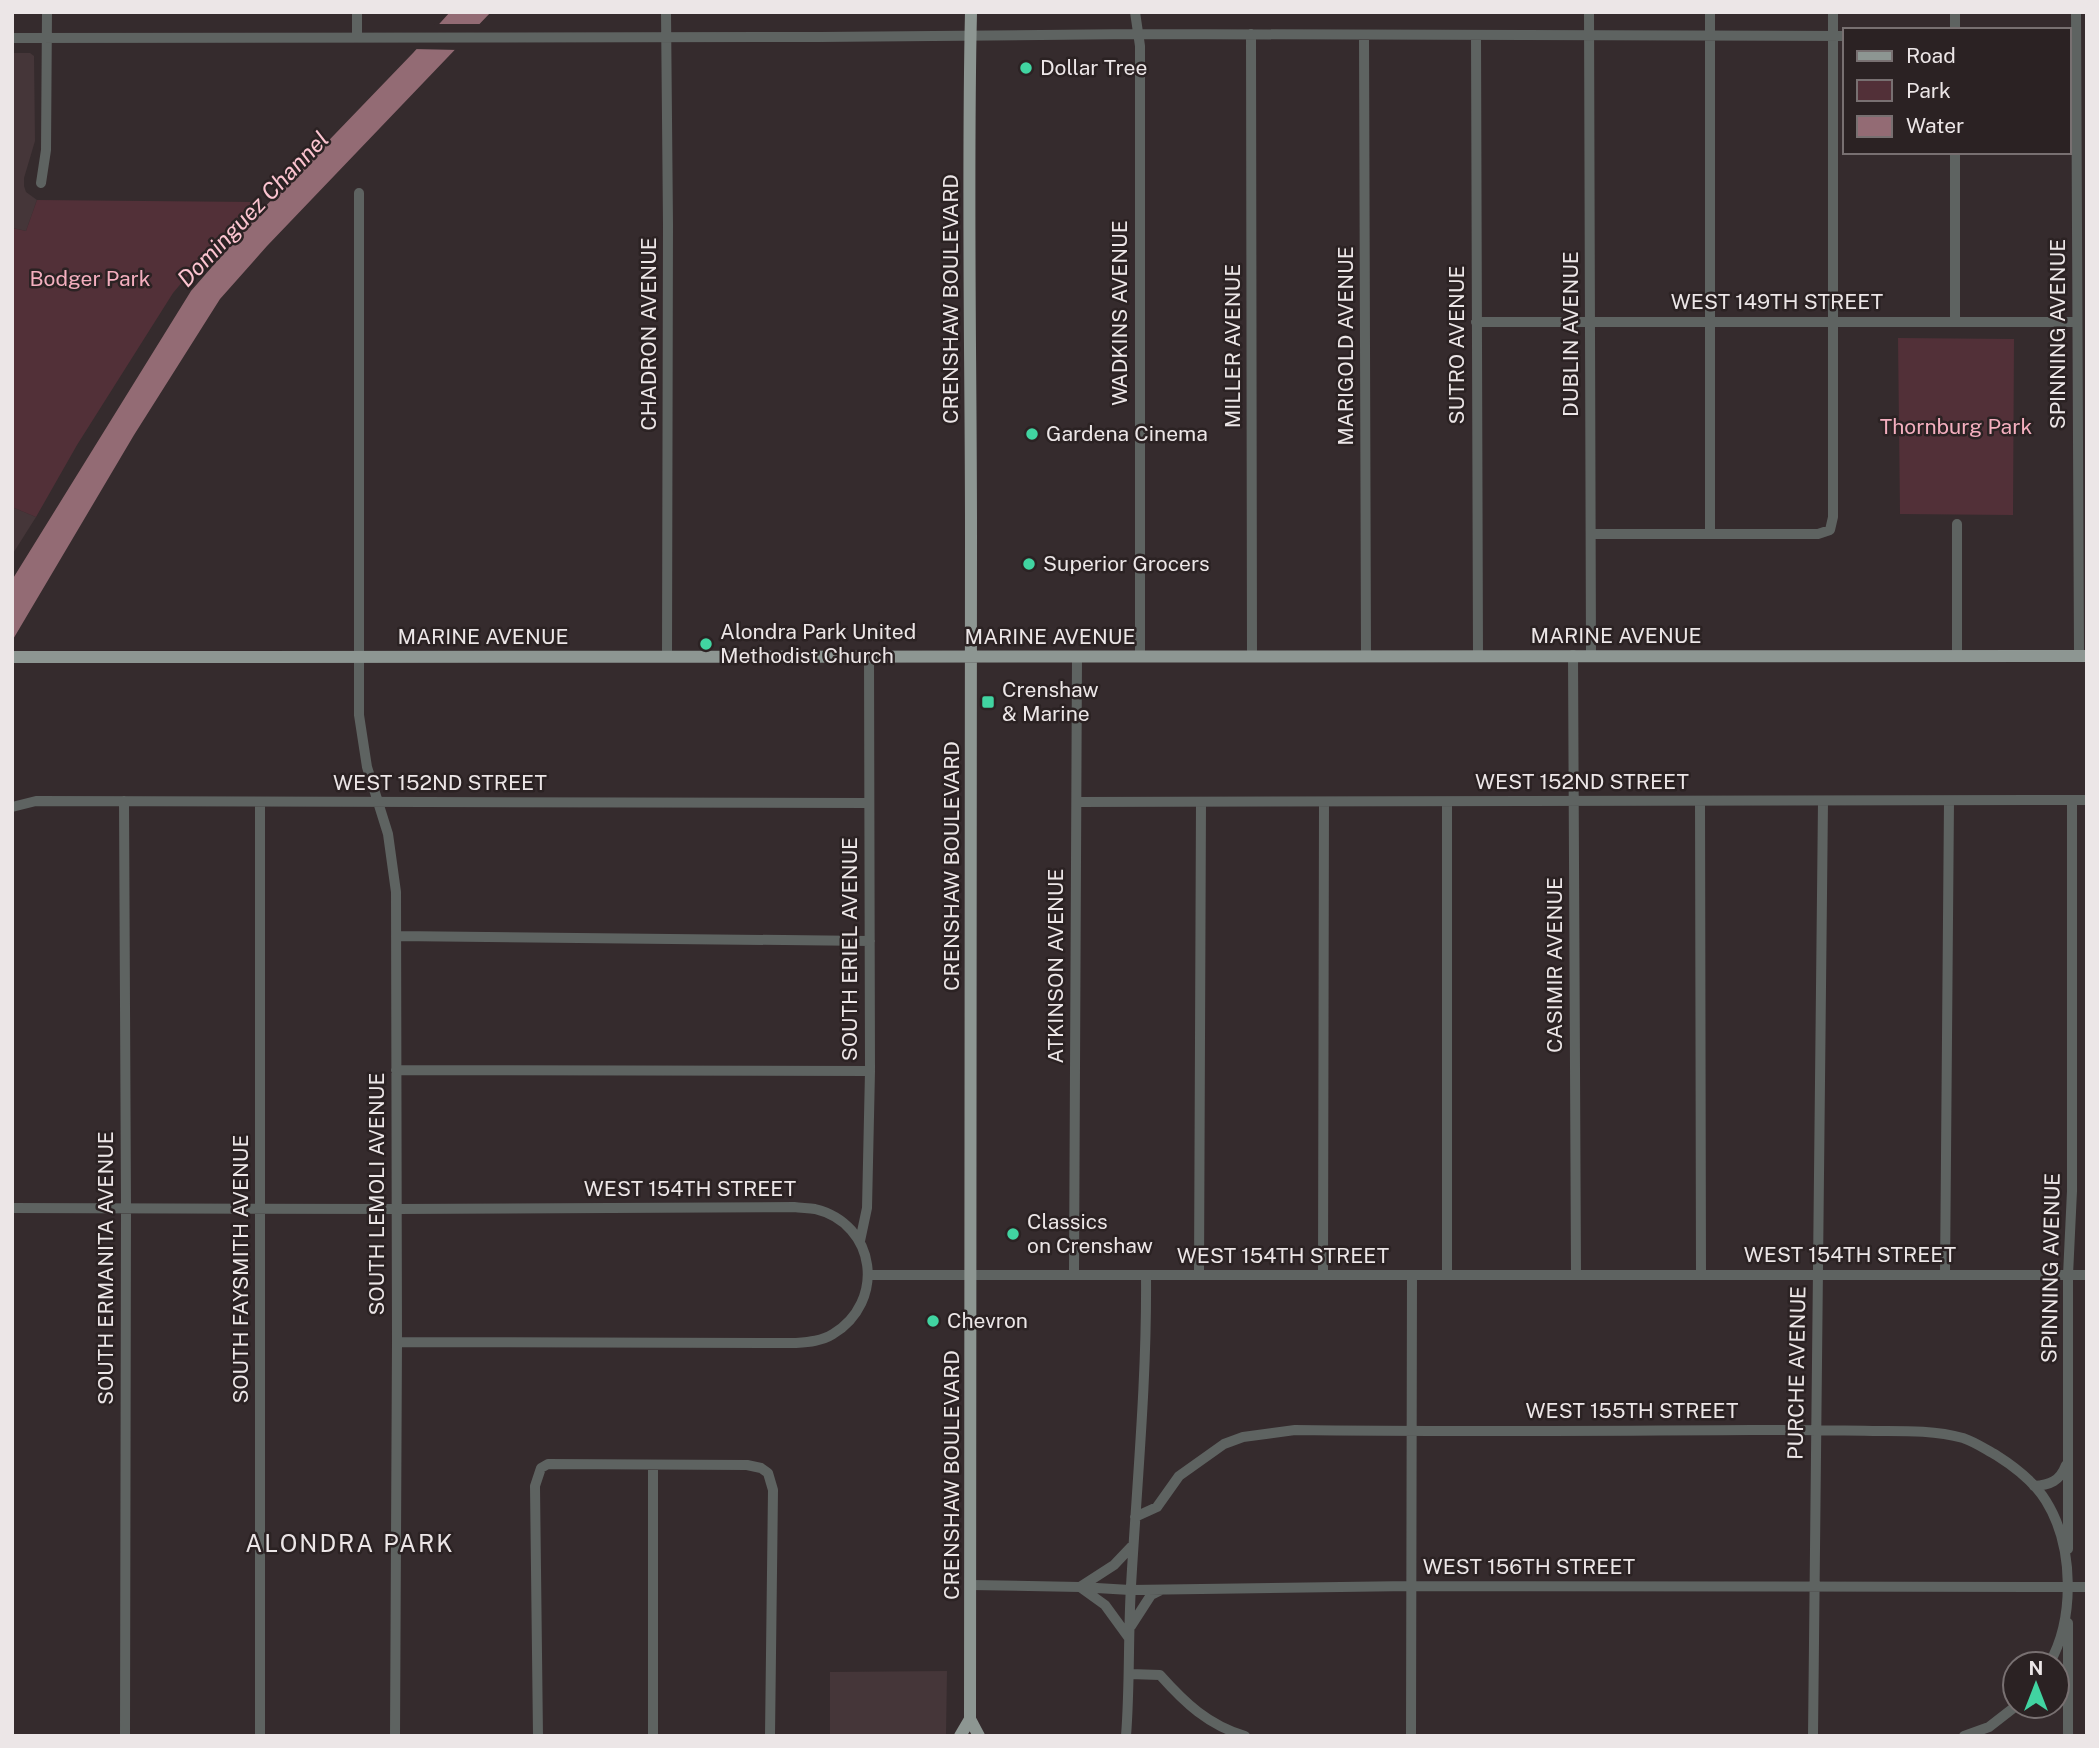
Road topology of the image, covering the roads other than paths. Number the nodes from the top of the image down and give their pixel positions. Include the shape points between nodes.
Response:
1 (47, 12) edge
2 (357, 12) edge
3 (666, 12) edge
4 (971, 12) edge
5 (1135, 12) edge
6 (1590, 12) edge
7 (1710, 12) edge
8 (1832, 12) edge
9 (2076, 12) edge
10 (1138, 34) junction
11 (1251, 34) junction
12 (970, 35) junction
13 (1364, 35) junction
14 (1476, 35) junction
15 (1590, 35) junction
16 (1710, 35) junction
17 (1833, 36) junction
18 (1843, 36) edge
19 (2077, 36) edge
20 (357, 37) junction
21 (666, 37) junction
22 (12, 38) edge
23 (48, 38) junction
24 (1955, 154) edge
25 (41, 183) dead end
26 (359, 193) dead end
27 (1476, 322) junction
28 (1590, 322) junction
29 (1710, 322) junction
30 (1834, 322) junction
31 (1955, 322) junction
32 (2077, 322) junction
33 (1957, 524) dead end
34 (1710, 533) junction
35 (1591, 534) junction
36 (1366, 656) junction
37 (1478, 656) junction
38 (1573, 656) junction
39 (1591, 656) junction
40 (1957, 656) junction
41 (2083, 656) edge
42 (12, 657) edge
43 (359, 657) junction
44 (667, 657) junction
45 (869, 657) junction
46 (971, 657) junction
47 (1077, 657) junction
48 (1140, 657) junction
49 (1252, 657) junction
50 (2072, 800) junction
51 (2087, 800) edge
52 (124, 801) junction
53 (379, 801) junction
54 (1574, 801) junction
55 (1700, 801) junction
56 (1823, 801) junction
57 (1949, 801) junction
58 (260, 802) junction
59 (1077, 802) junction
60 (1201, 802) junction
61 (1324, 802) junction
62 (1447, 802) junction
63 (869, 803) junction
64 (12, 807) edge
65 (396, 936) junction
66 (870, 941) junction
67 (396, 1069) junction
68 (870, 1071) junction
69 (12, 1208) edge
70 (126, 1208) junction
71 (260, 1208) junction
72 (397, 1209) junction
73 (860, 1241) junction
74 (869, 1275) junction
75 (971, 1275) junction
76 (1074, 1275) junction
77 (1146, 1275) junction
78 (1199, 1275) junction
79 (1323, 1275) junction
80 (1412, 1275) junction
81 (1447, 1275) junction
82 (1576, 1275) junction
83 (1701, 1275) junction
84 (1818, 1275) junction
85 (1945, 1275) junction
86 (2068, 1275) junction
87 (2087, 1275) edge
88 (397, 1342) junction
89 (1816, 1430) junction
90 (1412, 1431) junction
91 (2068, 1458) junction
92 (653, 1465) junction
93 (2034, 1486) junction
94 (1135, 1517) junction
95 (1133, 1545) junction
96 (971, 1586) junction
97 (1411, 1586) junction
98 (1080, 1587) junction
99 (1814, 1587) junction
100 (2068, 1587) junction
101 (2087, 1587) edge
102 (1162, 1589) junction
103 (1130, 1590) junction
104 (1130, 1626) junction
105 (1130, 1640) junction
106 (2055, 1650) edge
107 (2067, 1650) edge
108 (1130, 1674) junction
109 (2001, 1718) edge
110 (970, 1719) junction
111 (125, 1736) edge
112 (260, 1736) edge
113 (395, 1736) edge
114 (538, 1736) edge
115 (653, 1736) edge
116 (771, 1736) edge
117 (960, 1736) edge
118 (979, 1736) edge
119 (1126, 1736) edge
120 (1245, 1736) edge
121 (1411, 1736) edge
122 (1813, 1736) edge
123 (1965, 1736) edge

1 - 23 street
2 - 20 street
3 - 21 street, CHADRON AVENUE
4 - 12 main road, CRENSHAW BOULEVARD
5 - 10 street, WADKINS AVENUE
6 - 15 street, DUBLIN AVENUE
7 - 16 street
8 - 17 street
9 - 19 street, SPINNING AVENUE
10 - 11 street
10 - 12 street
10 - 48 street, WADKINS AVENUE
11 - 13 street
11 - 49 street, MILLER AVENUE
12 - 21 street
12 - 46 main road, CRENSHAW BOULEVARD
13 - 14 street
13 - 36 street, MARIGOLD AVENUE
14 - 15 street
14 - 27 street, SUTRO AVENUE
15 - 16 street
15 - 28 street, DUBLIN AVENUE
16 - 17 street
16 - 29 street
17 - 18 street
17 - 30 street
19 - 32 street, SPINNING AVENUE
20 - 21 street
20 - 23 street
21 - 44 street, CHADRON AVENUE
22 - 23 street
23 - 25 street via 47,150
24 - 31 street
26 - 43 street, SOUTH LEMOLI AVENUE
27 - 28 street, WEST 149TH STREET
27 - 37 street, SUTRO AVENUE
28 - 29 street, WEST 149TH STREET
28 - 35 street, DUBLIN AVENUE
29 - 30 street, WEST 149TH STREET
29 - 34 street
30 - 31 street, WEST 149TH STREET
30 - 34 street via 1830,530 1818,534
31 - 32 street, WEST 149TH STREET
32 - 41 street, SPINNING AVENUE
33 - 40 street
34 - 35 street
35 - 39 street, DUBLIN AVENUE
36 - 37 main road, MARINE AVENUE
36 - 49 main road, MARINE AVENUE
37 - 38 main road, MARINE AVENUE
38 - 39 main road, MARINE AVENUE
38 - 54 street, CASIMIR AVENUE
39 - 40 main road, MARINE AVENUE
40 - 41 main road, MARINE AVENUE
42 - 43 main road, MARINE AVENUE
43 - 44 main road, MARINE AVENUE
43 - 53 street, SOUTH LEMOLI AVENUE via 360,733
44 - 45 main road, MARINE AVENUE
45 - 46 main road, MARINE AVENUE
45 - 63 street, SOUTH ERIEL AVENUE
46 - 47 main road, MARINE AVENUE
46 - 75 main road, CRENSHAW BOULEVARD
47 - 48 main road, MARINE AVENUE
47 - 59 street, ATKINSON AVENUE
48 - 49 main road, MARINE AVENUE
50 - 51 street, WEST 152ND STREET
50 - 57 street, WEST 152ND STREET
50 - 86 street, SPINNING AVENUE
52 - 58 street, WEST 152ND STREET
52 - 64 street, WEST 152ND STREET via 36,801
52 - 70 street, SOUTH ERMANITA AVENUE
53 - 58 street, WEST 152ND STREET
53 - 63 street, WEST 152ND STREET
53 - 65 street, SOUTH LEMOLI AVENUE via 395,873
54 - 55 street, WEST 152ND STREET
54 - 62 street, WEST 152ND STREET
54 - 82 street, CASIMIR AVENUE
55 - 56 street, WEST 152ND STREET
55 - 83 street
56 - 57 street, WEST 152ND STREET
56 - 84 street, PURCHE AVENUE
57 - 85 street
58 - 71 street, SOUTH FAYSMITH AVENUE
59 - 60 street, WEST 152ND STREET
59 - 76 street, ATKINSON AVENUE
60 - 61 street, WEST 152ND STREET
60 - 78 street
61 - 62 street, WEST 152ND STREET
61 - 79 street
62 - 81 street
63 - 66 street, SOUTH ERIEL AVENUE
65 - 66 street
65 - 67 street, SOUTH LEMOLI AVENUE
66 - 68 street, SOUTH ERIEL AVENUE
67 - 68 street
67 - 72 street, SOUTH LEMOLI AVENUE
68 - 73 street, SOUTH ERIEL AVENUE via 867,1208
69 - 70 street, WEST 154TH STREET
70 - 71 street, WEST 154TH STREET
70 - 111 street, SOUTH ERMANITA AVENUE
71 - 72 street, WEST 154TH STREET
71 - 112 street, SOUTH FAYSMITH AVENUE
72 - 73 street, WEST 154TH STREET via 794,1207 833,1216
72 - 88 street, SOUTH LEMOLI AVENUE
73 - 74 street
74 - 75 street, WEST 154TH STREET
74 - 88 street via 862,1302 851,1320 817,1341
75 - 76 street, WEST 154TH STREET
75 - 96 main road, CRENSHAW BOULEVARD
76 - 77 street, WEST 154TH STREET
77 - 78 street, WEST 154TH STREET
77 - 94 street
78 - 79 street, WEST 154TH STREET
79 - 80 street, WEST 154TH STREET
80 - 81 street, WEST 154TH STREET
80 - 90 street
81 - 82 street, WEST 154TH STREET
82 - 83 street, WEST 154TH STREET
83 - 84 street, WEST 154TH STREET
84 - 85 street, WEST 154TH STREET
84 - 89 street, PURCHE AVENUE
85 - 86 street, WEST 154TH STREET
86 - 87 street, WEST 154TH STREET
86 - 91 street, SPINNING AVENUE
88 - 113 street, SOUTH LEMOLI AVENUE
89 - 90 street, WEST 155TH STREET
89 - 93 street, WEST 155TH STREET via 1920,1431 1965,1439 2009,1463
89 - 99 street, PURCHE AVENUE
90 - 94 street, WEST 155TH STREET via 1295,1430 1243,1437 1192,1465 1157,1507
90 - 97 street
91 - 93 street via 2062,1475 2050,1485
91 - 100 street, SPINNING AVENUE
92 - 114 street via 548,1464 541,1468 535,1486
92 - 115 street
92 - 116 street via 747,1465 768,1473 773,1490
93 - 100 street, WEST 155TH STREET via 2054,1515
94 - 95 street
95 - 98 street via 1114,1565
95 - 103 street
96 - 98 street, WEST 156TH STREET
96 - 110 main road, CRENSHAW BOULEVARD
97 - 99 street, WEST 156TH STREET
97 - 102 street, WEST 156TH STREET
97 - 121 street
98 - 103 street, WEST 156TH STREET
98 - 105 street via 1112,1612
99 - 100 street, WEST 156TH STREET
99 - 122 street, PURCHE AVENUE
100 - 101 street, WEST 156TH STREET
100 - 106 street
100 - 107 street, SPINNING AVENUE
102 - 103 street, WEST 156TH STREET
102 - 104 street via 1151,1595
103 - 104 street
104 - 105 street
105 - 108 street
108 - 119 street
108 - 120 street via 1160,1675 1204,1718
109 - 123 street
110 - 117 main road
110 - 118 main road, CRENSHAW BOULEVARD

